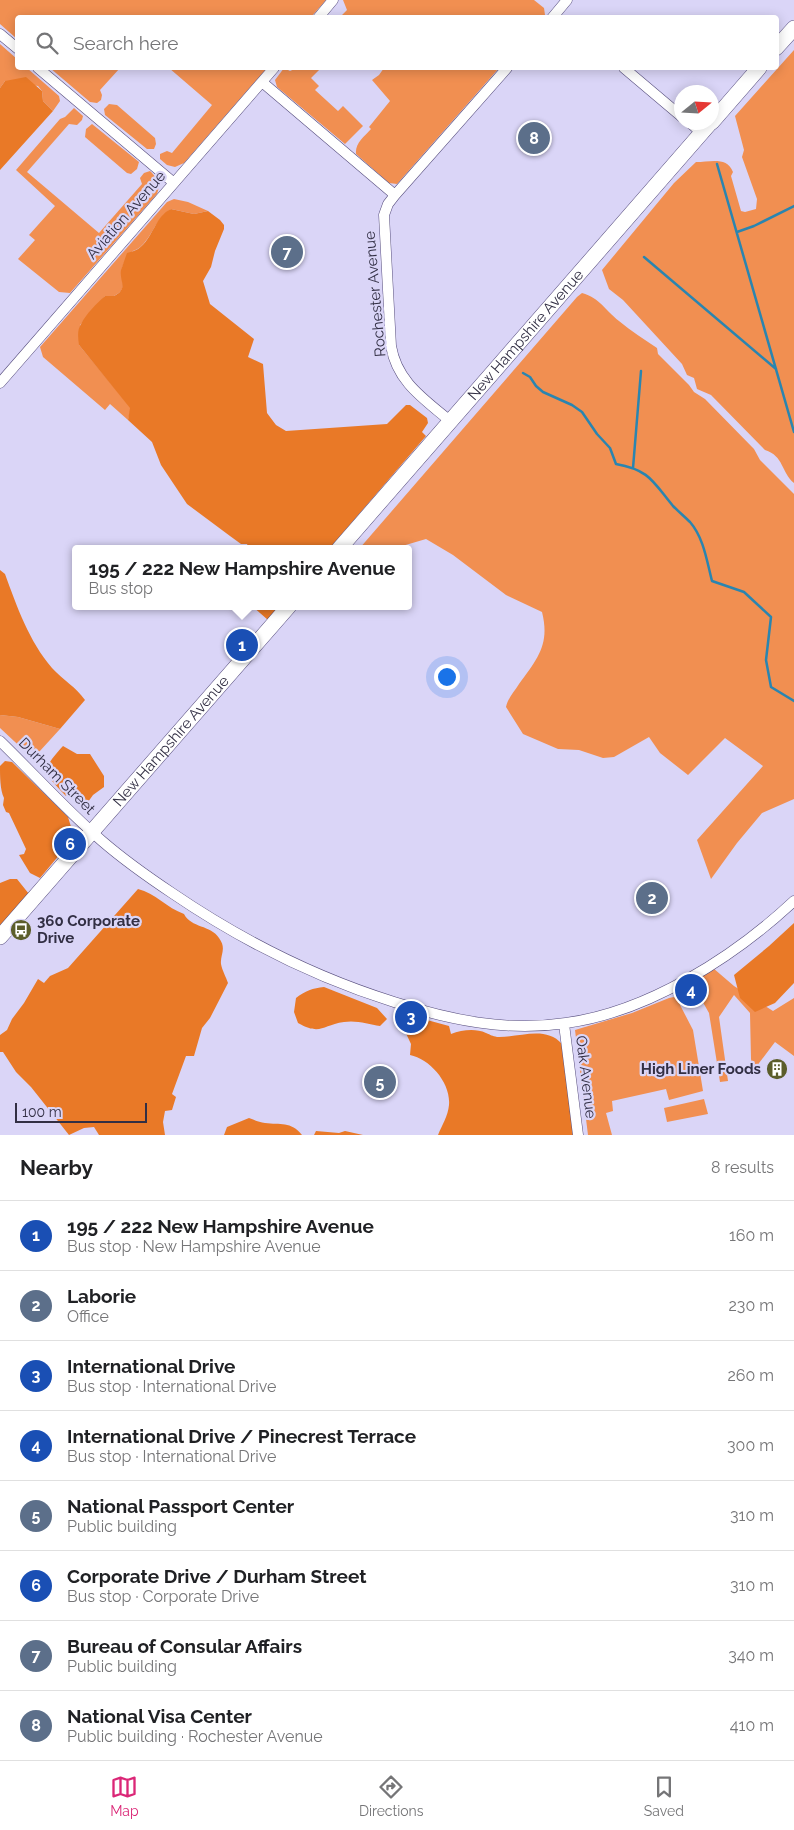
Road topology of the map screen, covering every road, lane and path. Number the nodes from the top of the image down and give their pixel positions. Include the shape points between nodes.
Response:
1 (333, 0) edge
2 (567, 0) edge
3 (555, 14) edge
4 (320, 15) edge
5 (794, 28) edge
6 (0, 34) edge
7 (779, 45) edge
8 (15, 46) edge
9 (40, 70) edge
10 (272, 70) edge
11 (505, 70) edge
12 (626, 70) edge
13 (757, 70) edge
14 (262, 82) junction
15 (674, 109) edge
16 (719, 113) edge
17 (705, 130) edge
18 (174, 183) junction
19 (395, 195) junction
20 (0, 383) edge
21 (450, 421) junction
22 (342, 545) edge
23 (286, 610) edge
24 (0, 741) edge
25 (92, 832) junction
26 (794, 902) edge
27 (0, 937) edge
28 (564, 1024) junction
29 (578, 1135) edge

1 - 4 street
2 - 3 street
5 - 7 street
6 - 8 street
9 - 18 street
10 - 14 street, Aviation Avenue
11 - 19 street, Rochester Avenue
12 - 15 street
13 - 16 street, New Hampshire Avenue
14 - 18 street, Aviation Avenue
14 - 19 street
17 - 21 street, New Hampshire Avenue
18 - 20 street, Aviation Avenue
19 - 21 street, Rochester Avenue via 384,215 394,360 411,388
21 - 22 street, New Hampshire Avenue
23 - 25 street, New Hampshire Avenue
24 - 25 street, Durham Street
25 - 27 street, New Hampshire Avenue
25 - 28 street, Durham Street via 142,873 203,915 320,976 400,1004 468,1022 510,1026
26 - 28 street, Durham Street via 739,946 676,986 622,1009
28 - 29 street, Oak Avenue

